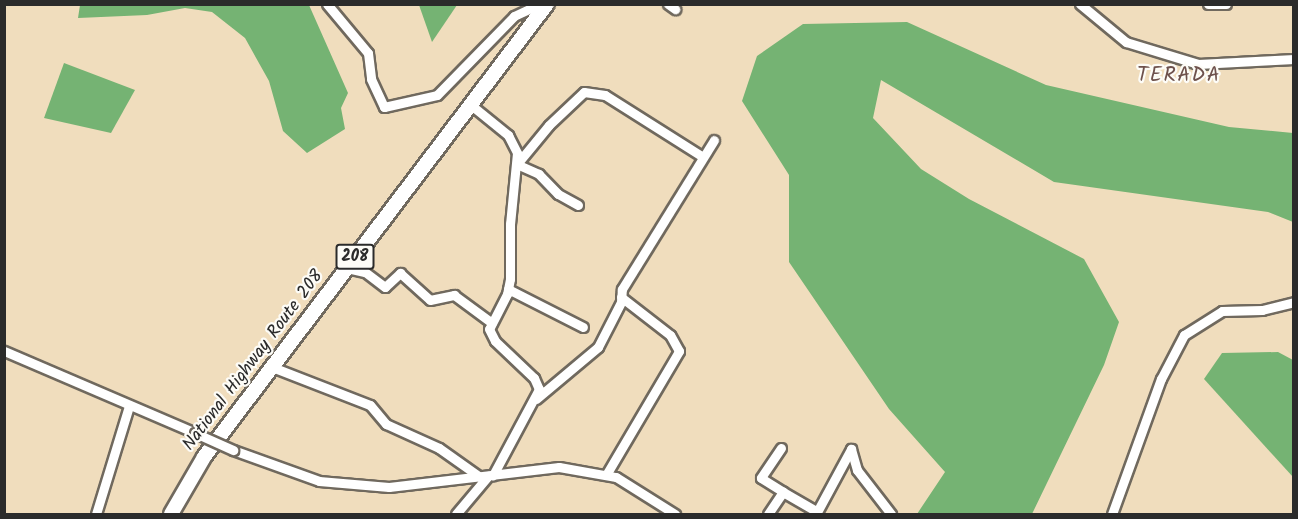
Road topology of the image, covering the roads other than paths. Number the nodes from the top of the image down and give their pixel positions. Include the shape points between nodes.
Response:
1 (327, 4) edge
2 (540, 4) edge
3 (547, 4) edge
4 (1080, 4) edge
5 (1208, 4) edge
6 (1226, 4) edge
7 (1293, 59) edge
8 (471, 105) junction
9 (714, 140) dead end
10 (703, 157) junction
11 (517, 164) junction
12 (578, 206) dead end
13 (347, 268) junction
14 (508, 289) junction
15 (621, 297) junction
16 (1293, 302) edge
17 (492, 323) junction
18 (583, 327) dead end
19 (4, 351) edge
20 (272, 367) junction
21 (534, 401) junction
22 (129, 406) junction
23 (781, 448) dead end
24 (606, 475) junction
25 (487, 476) junction
26 (783, 492) junction
27 (96, 514) edge
28 (171, 514) edge
29 (456, 514) edge
30 (675, 514) edge
31 (768, 514) edge
32 (891, 514) edge
33 (1112, 514) edge

1 - 2 street via 368,53 371,79 384,107 437,95 514,16
3 - 8 highway, National Highway Route 208 / 208
4 - 7 street via 1126,42 1198,64
5 - 6 street
8 - 11 street via 513,140
8 - 13 highway, National Highway Route 208 / 208
9 - 10 street
10 - 11 street via 604,95 584,92 549,125
10 - 15 street
11 - 12 street via 539,174 558,194
11 - 14 street
13 - 17 street via 365,272 385,287 400,273 430,300 454,295
13 - 20 highway, National Highway Route 208 / 208
14 - 17 street
14 - 18 street
15 - 21 street via 598,347
15 - 24 street via 670,335 679,351
16 - 33 street via 1262,310 1222,311 1184,335 1161,379
17 - 21 street via 489,329 495,341 538,384
19 - 22 street
20 - 25 street via 370,405 386,424
20 - 28 highway, National Highway Route 208 / 208 via 204,457
21 - 25 street
22 - 25 street, bridge via 319,481 389,487
22 - 27 street
23 - 26 street via 761,478
24 - 25 street via 559,467
24 - 30 street via 616,477
25 - 29 street
26 - 31 street
26 - 32 street via 817,512 851,449 857,470

